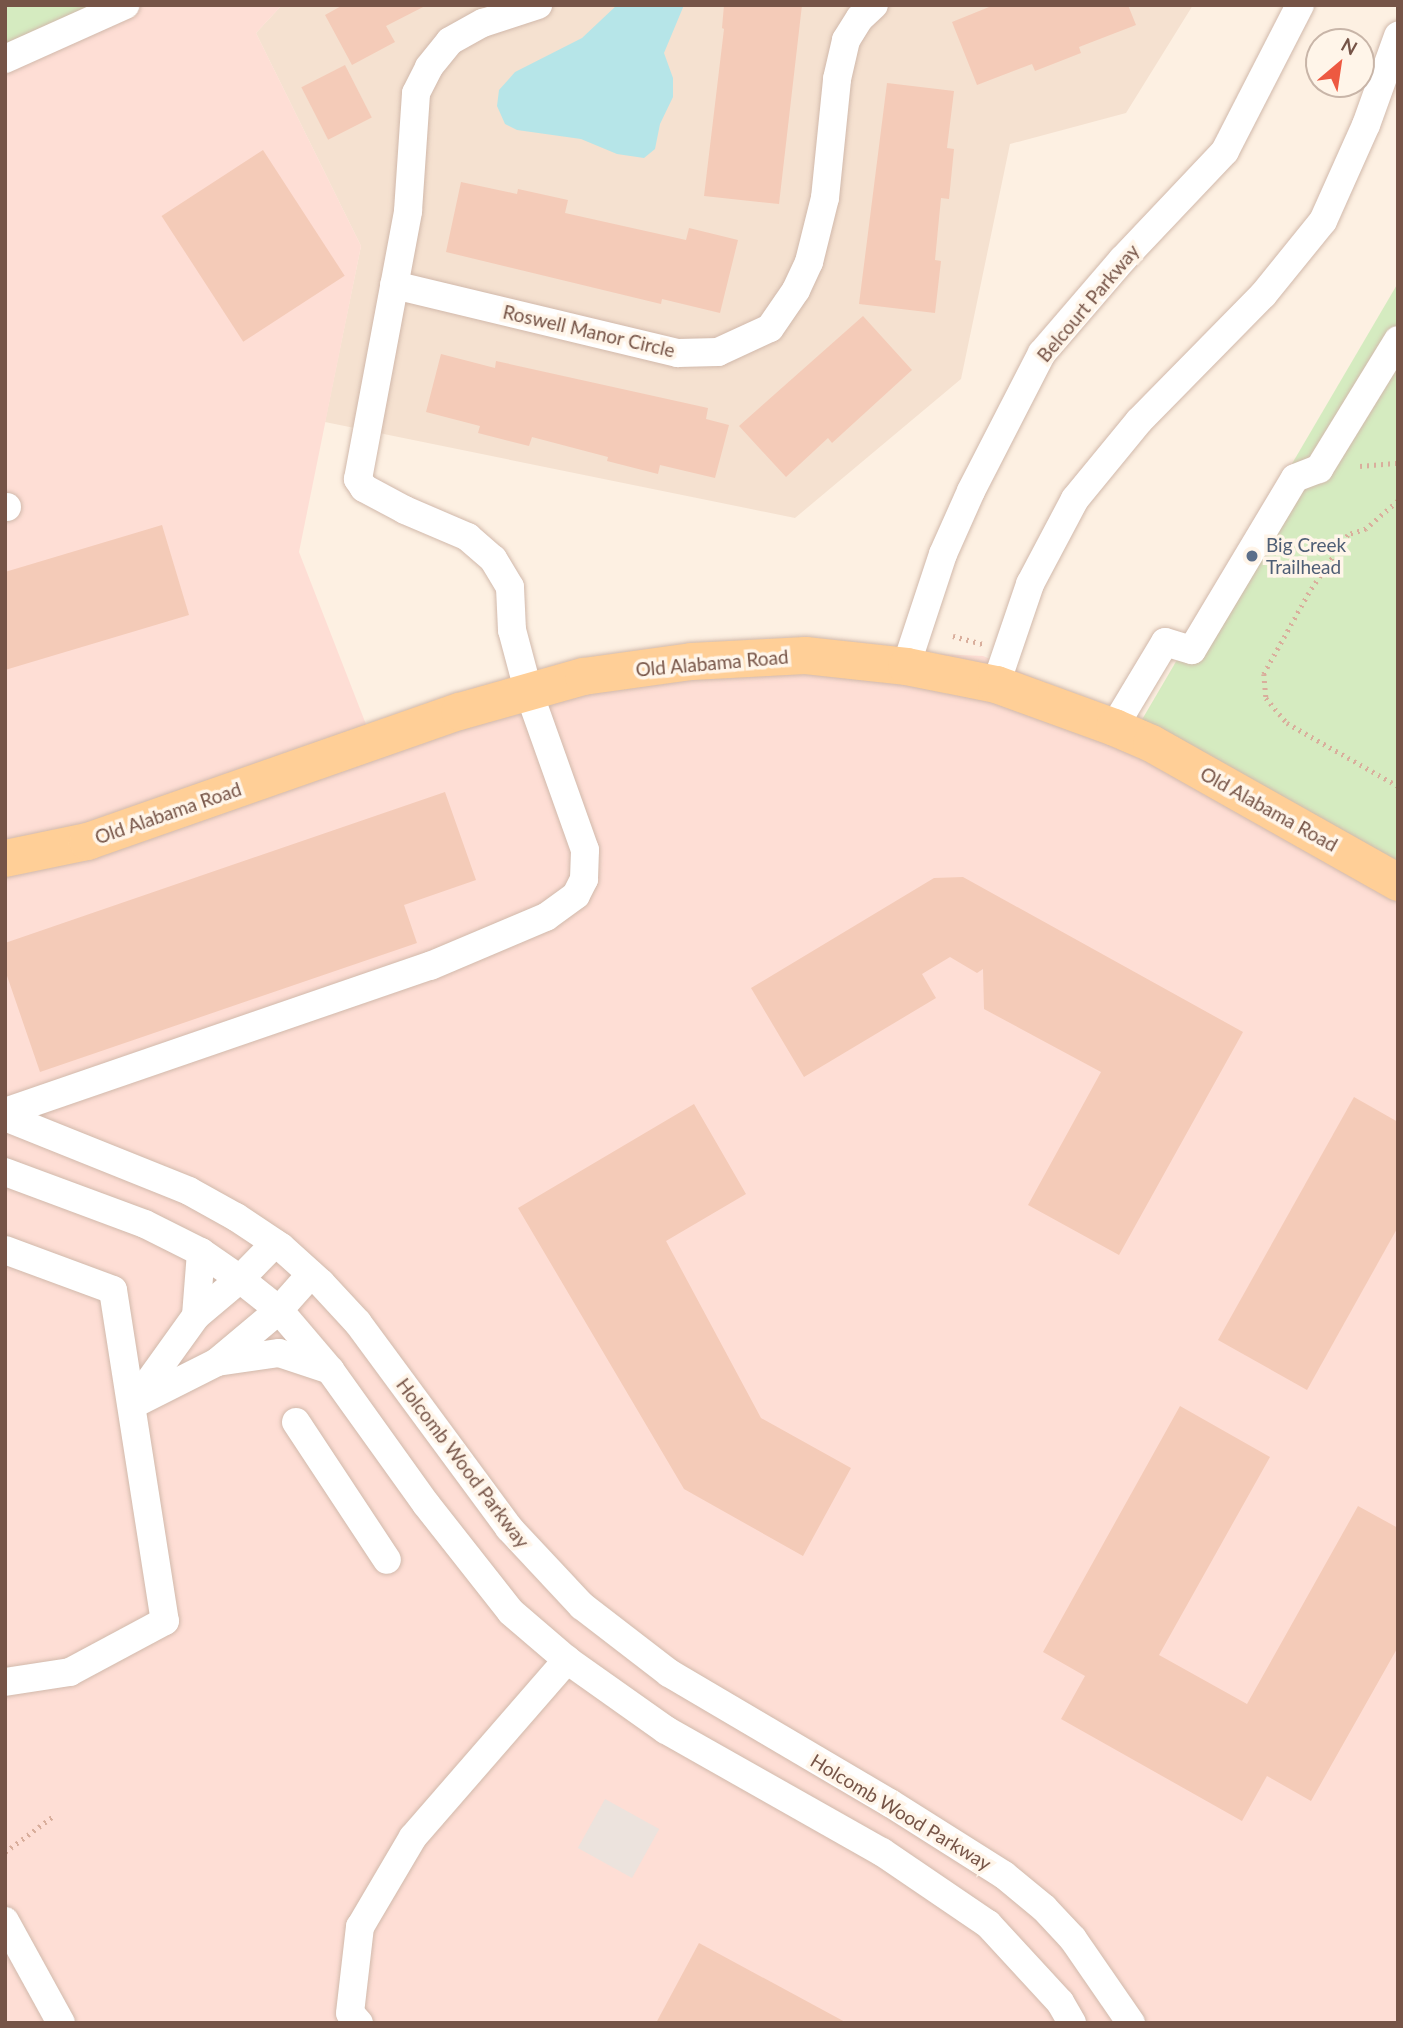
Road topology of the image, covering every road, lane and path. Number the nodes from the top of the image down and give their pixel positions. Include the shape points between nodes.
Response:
1 (125, 5) edge
2 (538, 5) edge
3 (874, 5) edge
4 (1300, 5) edge
5 (1398, 36) edge
6 (5, 59) edge
7 (394, 285) junction
8 (1398, 340) edge
9 (1398, 463) edge
10 (1360, 466) dead end
11 (1398, 501) edge
12 (953, 636) dead end
13 (983, 644) dead end
14 (906, 666) junction
15 (996, 684) junction
16 (528, 690) junction
17 (1114, 726) junction
18 (1398, 786) edge
19 (5, 858) edge
20 (1398, 882) edge
21 (5, 1115) edge
22 (5, 1172) edge
23 (275, 1243) junction
24 (5, 1250) edge
25 (201, 1252) junction
26 (311, 1275) junction
27 (240, 1279) junction
28 (279, 1310) junction
29 (196, 1317) junction
30 (217, 1362) junction
31 (330, 1370) junction
32 (132, 1405) junction
33 (296, 1422) dead end
34 (387, 1560) dead end
35 (567, 1660) junction
36 (5, 1682) edge
37 (52, 1816) dead end
38 (5, 1852) edge
39 (5, 1921) edge
40 (61, 2023) edge
41 (359, 2023) edge
42 (1072, 2023) edge
43 (1131, 2023) edge

1 - 6 street
2 - 7 street via 483,23 450,41 429,67 416,93 408,211
3 - 7 street, Roswell Manor Circle via 846,40 837,79 825,198 809,262 770,328 718,352 678,353
4 - 14 street, Belcourt Parkway via 1225,151 1042,353 943,554
5 - 15 street via 1366,125 1323,221 1263,295 1139,421 1075,499 1030,584
7 - 16 street via 358,479 364,488 405,510 468,537 493,559 510,587 512,630
8 - 17 street via 1318,469 1295,478 1192,650 1165,642
9 - 10 path
11 - 18 path via 1366,529 1348,535 1264,674 1266,698 1287,723
12 - 13 path
14 - 15 main road, Old Alabama Road
14 - 16 main road, Old Alabama Road via 804,655 758,656 583,676
15 - 17 main road, Old Alabama Road
16 - 19 main road, Old Alabama Road via 87,841
16 - 21 street via 584,850 584,878 563,907 430,966
17 - 20 main road, Old Alabama Road
21 - 23 street, Holcomb Wood Parkway via 189,1191
22 - 25 street via 145,1224
23 - 26 street, Holcomb Wood Parkway
23 - 27 street
24 - 32 street via 113,1290
25 - 27 street
25 - 29 street
26 - 28 street
26 - 43 street, Holcomb Wood Parkway via 358,1322 509,1528 582,1606 669,1673 1004,1875 1073,1939
27 - 28 street
27 - 29 street
28 - 30 street
28 - 31 street
29 - 32 street
30 - 31 street via 279,1353
30 - 32 street
31 - 35 street via 511,1612
32 - 36 street via 165,1621 70,1672
33 - 34 street
35 - 41 street via 413,1837 360,1927 350,2013
35 - 42 street via 666,1730 882,1852 988,1923 1060,2002
37 - 38 path
39 - 40 street

